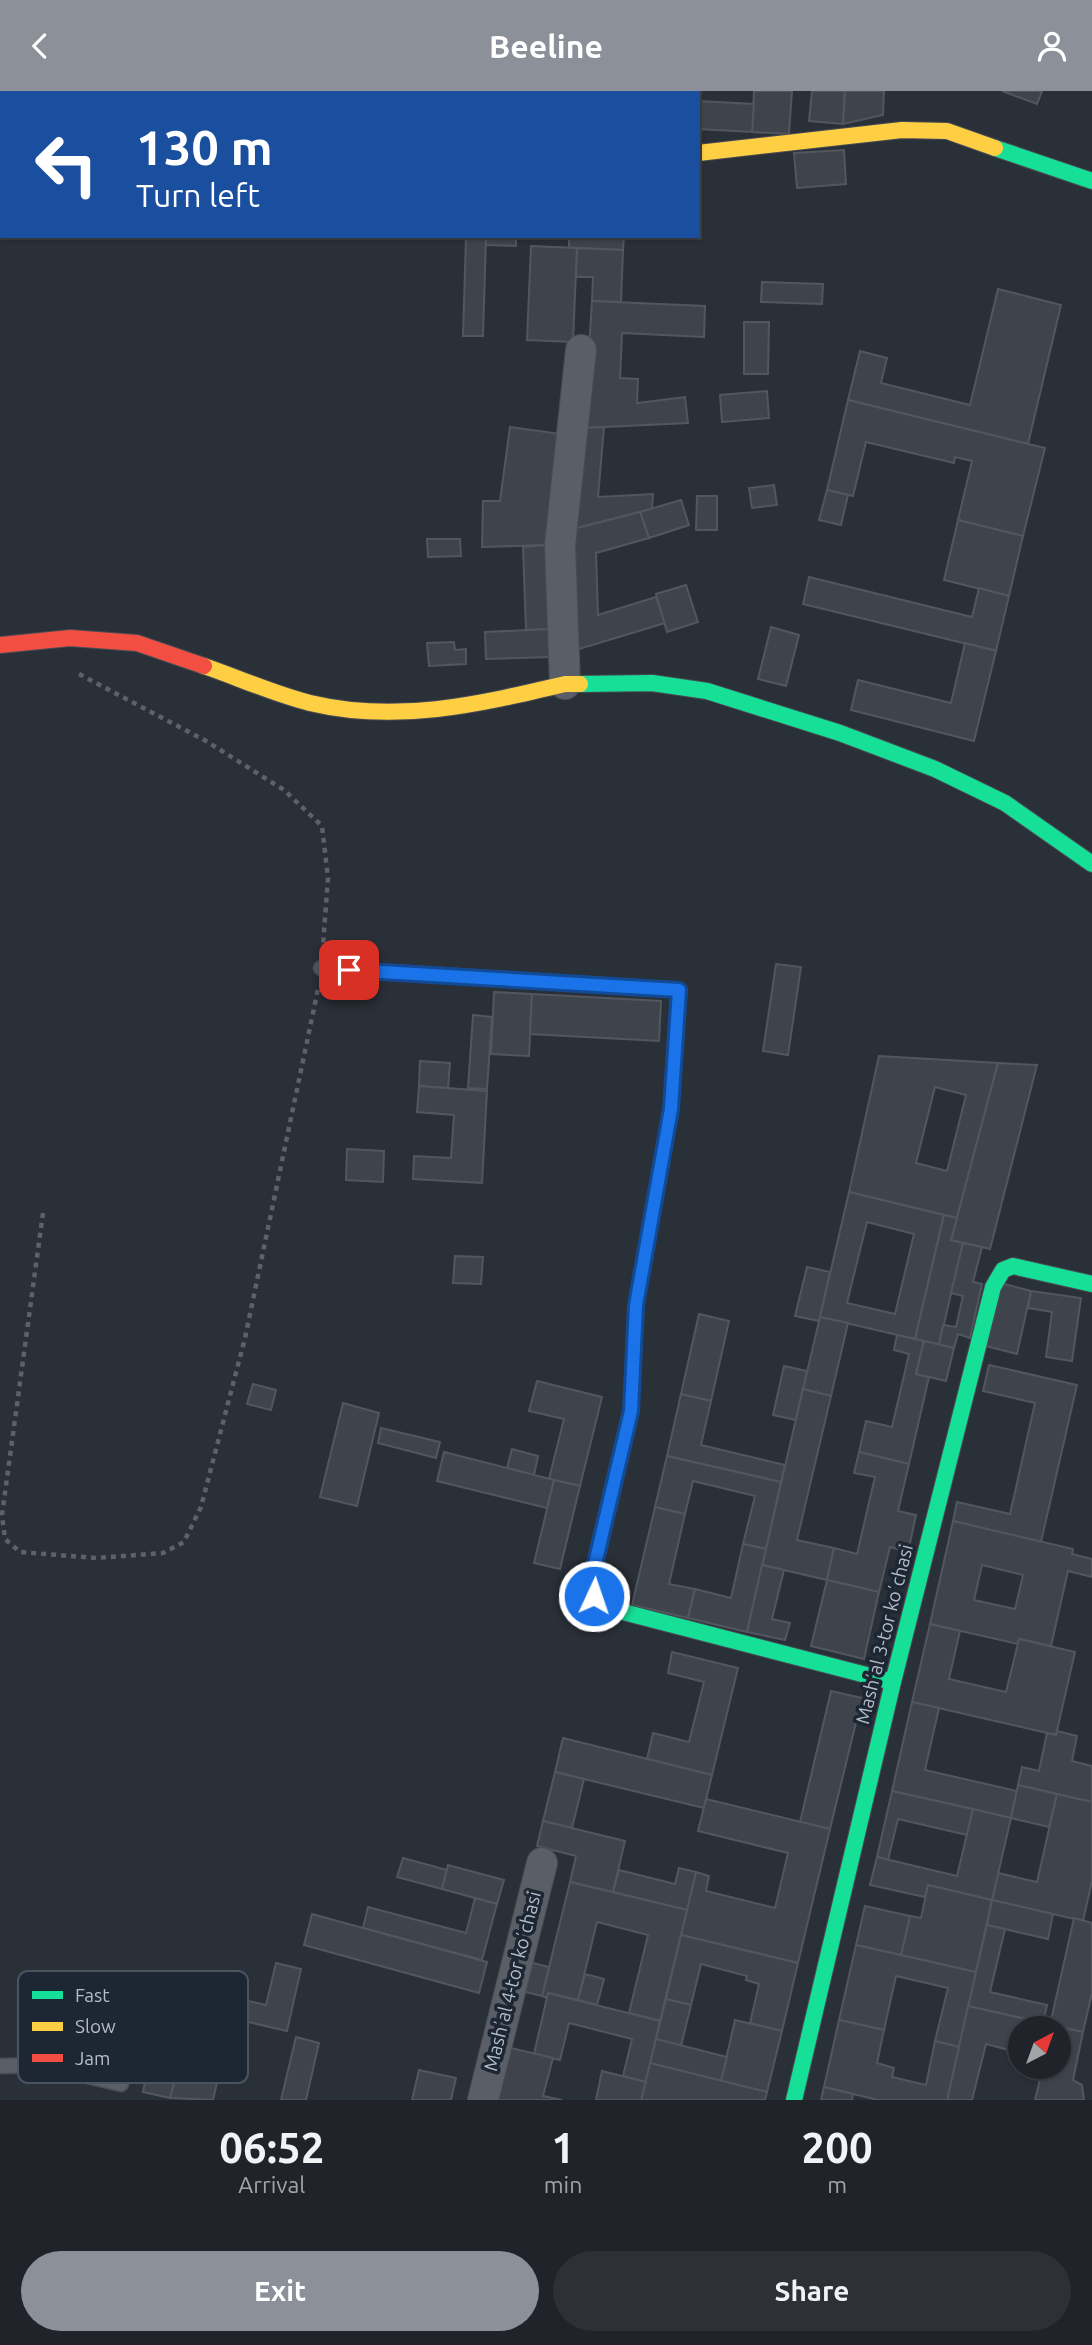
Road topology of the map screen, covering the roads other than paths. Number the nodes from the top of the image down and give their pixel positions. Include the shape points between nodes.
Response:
1 (700, 153) edge
2 (1092, 181) edge
3 (581, 350) dead end
4 (0, 645) edge
5 (565, 684) junction
6 (1092, 864) edge
7 (321, 968) road end
8 (1092, 1284) edge
9 (631, 1411) joint
10 (893, 1682) junction
11 (542, 1863) dead end
12 (0, 2066) edge
13 (18, 2066) edge
14 (117, 2083) edge
15 (121, 2084) dead end
16 (482, 2100) edge
17 (793, 2100) edge

1 - 2 street via 902,130 947,131
3 - 5 street via 560,545
4 - 5 street via 70,638 137,643 310,703 369,712 457,709
5 - 6 street via 652,683 707,691 840,733 935,769 1004,803
7 - 9 lane via 679,990 671,1109 636,1305
8 - 10 street, Mashʼal 3-tor koʼchasi via 1013,1266 998,1276
9 - 10 street via 590,1585 599,1602 618,1613
10 - 17 street, Mashʼal 3-tor koʼchasi
11 - 16 street, Mashʼal 4-tor koʼchasi
12 - 13 lane
14 - 15 lane

